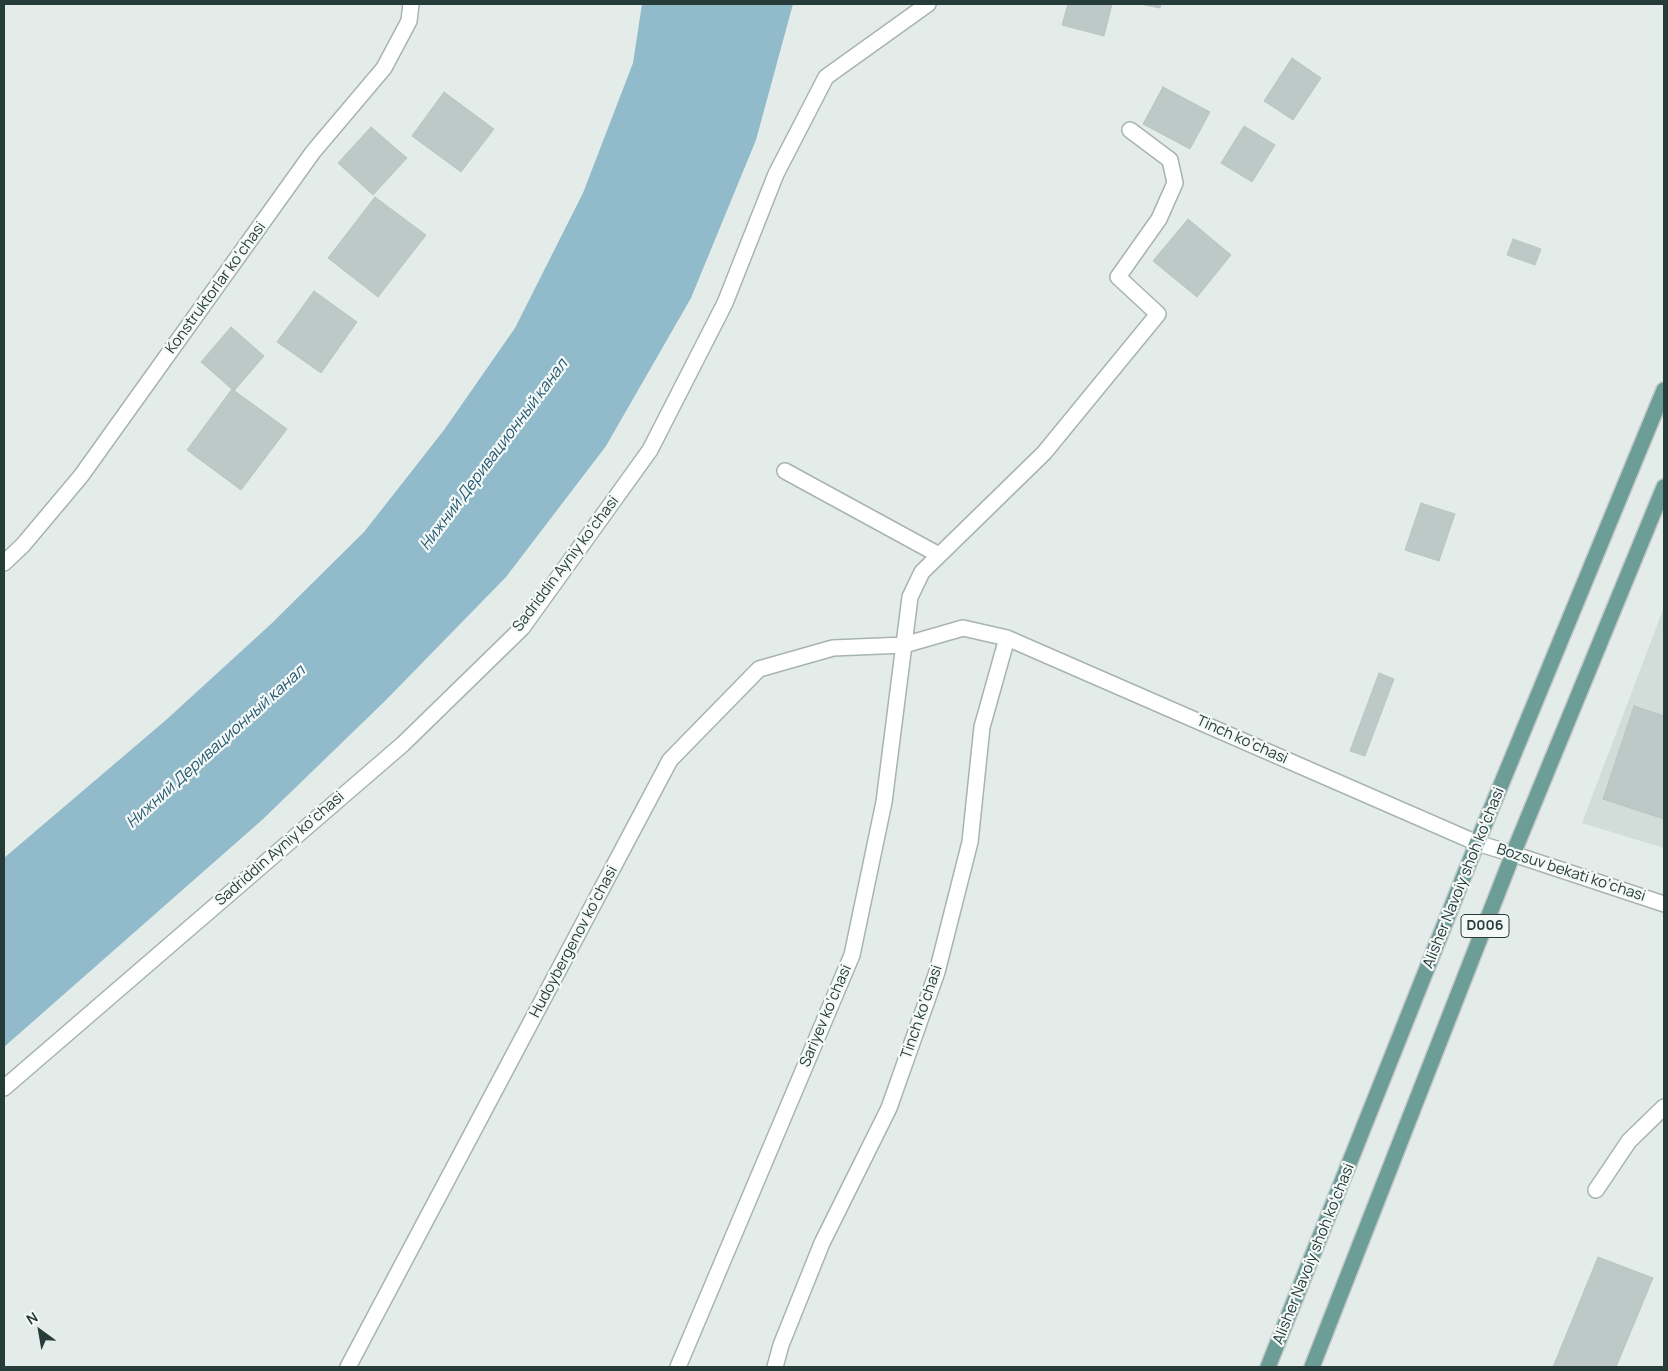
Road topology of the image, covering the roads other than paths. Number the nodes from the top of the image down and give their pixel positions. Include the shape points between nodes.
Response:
1 (411, 4) edge
2 (928, 4) edge
3 (1130, 130) dead end
4 (1664, 390) edge
5 (785, 471) dead end
6 (1664, 487) edge
7 (939, 555) junction
8 (4, 563) edge
9 (1007, 638) junction
10 (904, 645) junction
11 (1477, 843) junction
12 (1513, 854) junction
13 (1664, 904) edge
14 (4, 1088) edge
15 (1664, 1107) edge
16 (1596, 1190) dead end
17 (348, 1367) edge
18 (678, 1367) edge
19 (776, 1367) edge
20 (1268, 1367) edge
21 (1312, 1367) edge

1 - 8 street, Konstruktorlar ko‘chasi via 409,21 384,68 313,152 81,476 23,546
2 - 14 street, Sadriddin Ayniy ko‘chasi via 826,77 776,174 725,303 650,450 522,628 403,744
3 - 7 street, Sariyev ko‘chasi via 1170,160 1175,183 1159,218 1118,276 1158,314 1044,453
4 - 11 main road, Alisher Navoiy shoh koʻchasi / D006
5 - 7 street
6 - 12 main road, D006
7 - 10 street, Sariyev ko‘chasi via 922,572 910,598
9 - 10 street, Tinch ko‘chasi via 963,628
9 - 11 street, Tinch ko‘chasi
9 - 19 street, Tinch ko‘chasi via 982,727 970,842 937,972 889,1108 822,1243 781,1345
10 - 17 street, Hudoybergenov ko‘chasi via 834,648 759,669 670,760
10 - 18 street, Sariyev ko‘chasi via 884,802 852,955
11 - 12 street, Bozsuv bekati ko‘chasi
11 - 20 main road, Alisher Navoiy shoh koʻchasi / D006
12 - 13 street, Bozsuv bekati ko‘chasi
12 - 21 main road, D006
15 - 16 street via 1629,1141

